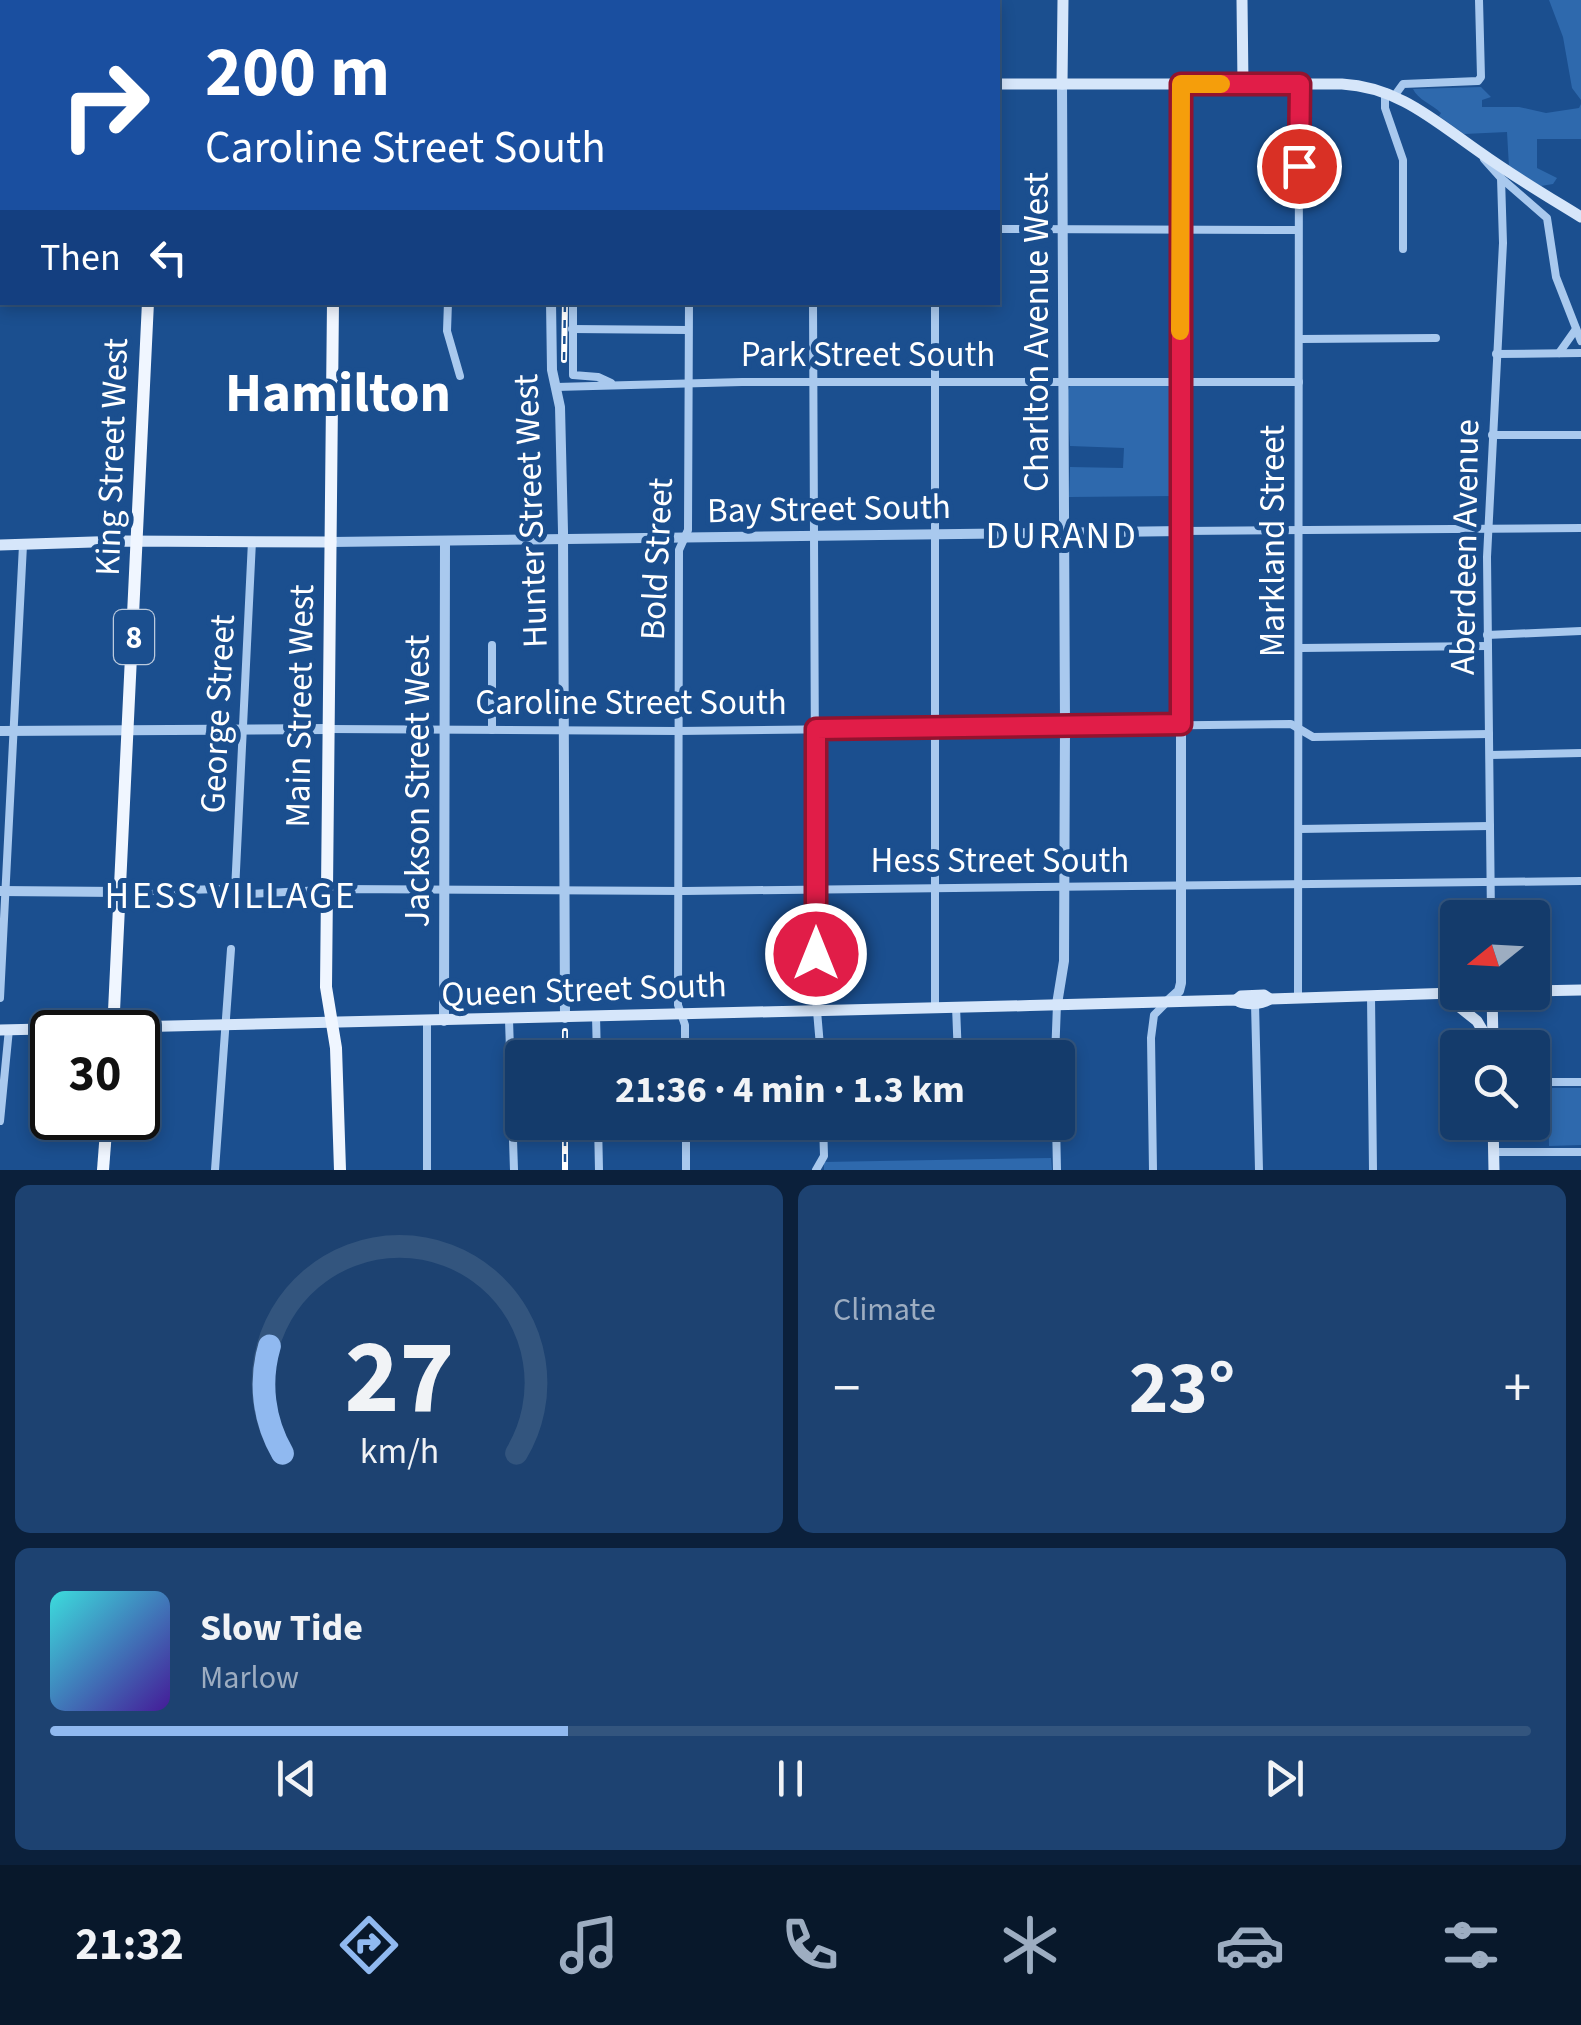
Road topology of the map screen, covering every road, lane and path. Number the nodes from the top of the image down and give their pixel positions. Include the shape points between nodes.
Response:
1 (1063, 0) edge
2 (1242, 0) edge
3 (1480, 0) edge
4 (1000, 84) edge
5 (1062, 84) junction
6 (1181, 84) junction
7 (1243, 84) junction
8 (1300, 84) junction
9 (1390, 94) junction
10 (1479, 152) junction
11 (1501, 178) junction
12 (1581, 217) edge
13 (1000, 229) edge
14 (1062, 229) junction
15 (1180, 229) junction
16 (1298, 230) junction
17 (1402, 249) dead end
18 (148, 305) edge
19 (333, 305) edge
20 (448, 305) edge
21 (552, 305) edge
22 (572, 305) edge
23 (689, 305) edge
24 (814, 305) edge
25 (935, 305) edge
26 (572, 329) junction
27 (1576, 329) junction
28 (688, 330) junction
29 (1436, 338) dead end
30 (1300, 339) junction
31 (1581, 341) edge
32 (1559, 352) junction
33 (1581, 353) edge
34 (1496, 354) junction
35 (460, 376) dead end
36 (1065, 381) junction
37 (689, 382) junction
38 (936, 382) junction
39 (1182, 382) junction
40 (1299, 382) junction
41 (813, 383) junction
42 (615, 386) junction
43 (556, 387) junction
44 (1492, 435) junction
45 (1581, 435) edge
46 (1489, 528) junction
47 (1581, 528) edge
48 (1301, 530) junction
49 (1182, 531) junction
50 (1064, 533) junction
51 (936, 534) junction
52 (814, 536) junction
53 (685, 538) junction
54 (563, 540) junction
55 (252, 541) junction
56 (137, 542) junction
57 (331, 542) junction
58 (445, 542) junction
59 (24, 544) junction
60 (0, 545) edge
61 (1581, 631) edge
62 (1488, 635) junction
63 (492, 646) dead end
64 (1488, 646) junction
65 (1300, 648) junction
66 (1181, 724) junction
67 (1066, 726) junction
68 (935, 728) junction
69 (816, 729) junction
70 (329, 730) junction
71 (444, 730) junction
72 (492, 730) junction
73 (0, 731) edge
74 (244, 731) junction
75 (564, 731) junction
76 (678, 731) junction
77 (1300, 731) junction
78 (15, 732) junction
79 (129, 732) junction
80 (1489, 734) junction
81 (1581, 753) edge
82 (1490, 755) junction
83 (1490, 826) junction
84 (1299, 828) junction
85 (1581, 881) edge
86 (1490, 882) junction
87 (1299, 884) junction
88 (1182, 886) junction
89 (1062, 887) junction
90 (935, 888) junction
91 (816, 889) junction
92 (445, 890) junction
93 (563, 890) junction
94 (3, 891) edge
95 (234, 891) junction
96 (326, 891) junction
97 (677, 891) junction
98 (120, 892) junction
99 (1490, 900) edge
100 (231, 949) dead end
101 (1581, 990) edge
102 (1550, 991) edge
103 (1440, 994) edge
104 (1371, 996) junction
105 (0, 998) edge
106 (1270, 998) junction
107 (1298, 998) junction
108 (1236, 1000) junction
109 (1168, 1002) junction
110 (1255, 1003) junction
111 (1057, 1004) junction
112 (935, 1006) junction
113 (956, 1006) junction
114 (115, 1010) edge
115 (818, 1010) junction
116 (1463, 1010) edge
117 (680, 1014) junction
118 (596, 1016) junction
119 (565, 1018) junction
120 (509, 1020) junction
121 (444, 1021) junction
122 (427, 1022) junction
123 (332, 1024) junction
124 (228, 1026) junction
125 (160, 1028) edge
126 (4, 1030) edge
127 (30, 1030) edge
128 (1482, 1030) edge
129 (596, 1040) edge
130 (685, 1040) edge
131 (820, 1040) edge
132 (957, 1040) edge
133 (1056, 1040) edge
134 (1550, 1082) edge
135 (1581, 1082) edge
136 (0, 1122) edge
137 (105, 1140) edge
138 (599, 1140) edge
139 (686, 1140) edge
140 (824, 1140) edge
141 (1056, 1140) edge
142 (1494, 1140) edge
143 (1494, 1152) junction
144 (1581, 1152) edge
145 (103, 1170) edge
146 (214, 1170) edge
147 (340, 1170) edge
148 (428, 1170) edge
149 (514, 1170) edge
150 (600, 1170) edge
151 (686, 1170) edge
152 (816, 1170) edge
153 (1056, 1170) edge
154 (1153, 1170) edge
155 (1259, 1170) edge
156 (1374, 1170) edge
157 (1494, 1170) edge

1 - 5 main road
2 - 7 main road
3 - 9 street via 1478,81 1403,84
4 - 5 main road
5 - 6 main road
5 - 14 street, Charlton Avenue West
6 - 7 main road
6 - 15 street
7 - 8 main road
8 - 9 main road via 1347,84
8 - 16 street, Markland Street
9 - 10 main road
9 - 17 street via 1385,108 1404,160
10 - 11 street
10 - 12 main road
11 - 27 street via 1549,223 1556,277
11 - 34 street, Aberdeen Avenue
13 - 14 street
14 - 15 street
14 - 36 street, Charlton Avenue West
15 - 16 street
15 - 39 street
16 - 30 street, Markland Street
18 - 56 main road, King Street West / 8
19 - 57 main road, Main Street West
20 - 35 street
21 - 43 street, Hunter Street West
22 - 26 street
23 - 28 street, Bold Street
24 - 41 street
25 - 38 street
26 - 28 street
26 - 42 street via 574,374
27 - 31 street
27 - 32 street
28 - 37 street, Bold Street
29 - 30 street
30 - 40 street, Markland Street
32 - 33 street
32 - 34 street
34 - 44 street, Aberdeen Avenue
36 - 38 street, Park Street South
36 - 39 street, Park Street South
36 - 50 street, Charlton Avenue West
37 - 41 street, Park Street South
37 - 42 street, Park Street South
37 - 53 street, Bold Street
38 - 41 street, Park Street South
38 - 51 street
39 - 40 street, Park Street South
39 - 49 street
40 - 48 street, Markland Street
41 - 52 street
42 - 43 street, Park Street South
43 - 54 street, Hunter Street West
44 - 45 street
44 - 46 street, Aberdeen Avenue
46 - 47 street, Bay Street South
46 - 48 street, Bay Street South
46 - 62 street, Aberdeen Avenue
48 - 49 street, Bay Street South
48 - 65 street, Markland Street
49 - 50 street, Bay Street South
49 - 66 street
50 - 51 street, Bay Street South
50 - 67 street, Charlton Avenue West
51 - 52 street, Bay Street South
51 - 68 street
52 - 53 street, Bay Street South
52 - 69 street
53 - 54 street, Bay Street South
53 - 76 street, Bold Street via 679,550
54 - 58 street, Bay Street South
54 - 75 street, Hunter Street West
55 - 56 main road, Bay Street South
55 - 57 main road, Bay Street South
55 - 74 street, George Street
56 - 59 main road, Bay Street South
56 - 79 main road, King Street West / 8
57 - 58 street, Bay Street South
57 - 70 main road, Main Street West
58 - 71 street, Jackson Street West
59 - 60 main road, Bay Street South
59 - 78 street
61 - 62 street
62 - 64 street, Aberdeen Avenue
63 - 72 street
64 - 65 street
64 - 80 street, Aberdeen Avenue
65 - 77 street, Markland Street
66 - 67 street, Caroline Street South
66 - 77 street, Caroline Street South via 1291,724
66 - 88 street
67 - 68 street, Caroline Street South
67 - 89 street, Charlton Avenue West
68 - 69 street, Caroline Street South
68 - 90 street
69 - 76 street, Caroline Street South
69 - 91 street
70 - 71 street, Caroline Street South
70 - 74 street, Caroline Street South
70 - 96 main road, Main Street West
71 - 72 street, Caroline Street South
71 - 92 street, Jackson Street West
72 - 75 street, Caroline Street South
73 - 78 street, Caroline Street South
74 - 79 street, Caroline Street South
74 - 95 street, George Street
75 - 76 street, Caroline Street South
75 - 93 street, Hunter Street West
76 - 97 street, Bold Street
77 - 80 street, Caroline Street South via 1313,737
77 - 84 street, Markland Street
78 - 79 street, Caroline Street South
78 - 94 street
79 - 98 main road, King Street West / 8
80 - 82 street, Aberdeen Avenue
81 - 82 street
82 - 83 street, Aberdeen Avenue
83 - 84 street
83 - 86 street, Aberdeen Avenue
84 - 87 street, Markland Street
85 - 86 street, Hess Street South
86 - 87 street, Hess Street South
86 - 99 street, Aberdeen Avenue
87 - 88 street, Hess Street South
87 - 107 street, Markland Street
88 - 89 street, Hess Street South
88 - 109 street via 1180,987
89 - 90 street, Hess Street South
89 - 111 street, Charlton Avenue West via 1064,960
90 - 91 street, Hess Street South
90 - 112 street
91 - 97 street, Hess Street South
91 - 115 street
92 - 93 street, Hess Street South
92 - 96 street, Hess Street South
92 - 121 street, Jackson Street West
93 - 97 street, Hess Street South
93 - 119 street, Hunter Street West
94 - 98 street
94 - 105 street
95 - 96 street, Hess Street South
95 - 98 street, Hess Street South
96 - 123 main road, Main Street West
97 - 117 street, Bold Street
98 - 114 main road, King Street West / 8
100 - 124 street
101 - 102 main road
103 - 104 main road, Queen Street South
104 - 107 main road, Queen Street South
104 - 156 street
106 - 107 main road, Queen Street South
106 - 108 main road, Queen Street South
106 - 110 main road, Queen Street South
108 - 109 main road, Queen Street South
108 - 110 main road, Queen Street South
109 - 111 main road, Queen Street South
109 - 154 street via 1154,1015 1150,1038
110 - 155 street
111 - 113 main road, Queen Street South
111 - 133 street, Charlton Avenue West
112 - 113 main road, Queen Street South
112 - 115 main road, Queen Street South
113 - 132 street
115 - 117 main road, Queen Street South
115 - 131 street
116 - 128 main road
117 - 118 main road, Queen Street South
117 - 130 street, Bold Street
118 - 119 main road, Queen Street South
118 - 129 street
119 - 120 main road, Queen Street South
120 - 121 main road, Queen Street South
120 - 149 street
121 - 122 main road, Queen Street South
122 - 123 main road, Queen Street South
122 - 148 street
123 - 124 main road, Queen Street South
123 - 147 main road, Main Street West
124 - 125 main road, Queen Street South
124 - 146 street
126 - 127 main road, Queen Street South
126 - 136 street
134 - 135 street
137 - 145 main road
138 - 150 street
139 - 151 street
140 - 152 street
141 - 153 street
142 - 143 main road
143 - 144 street
143 - 157 main road

